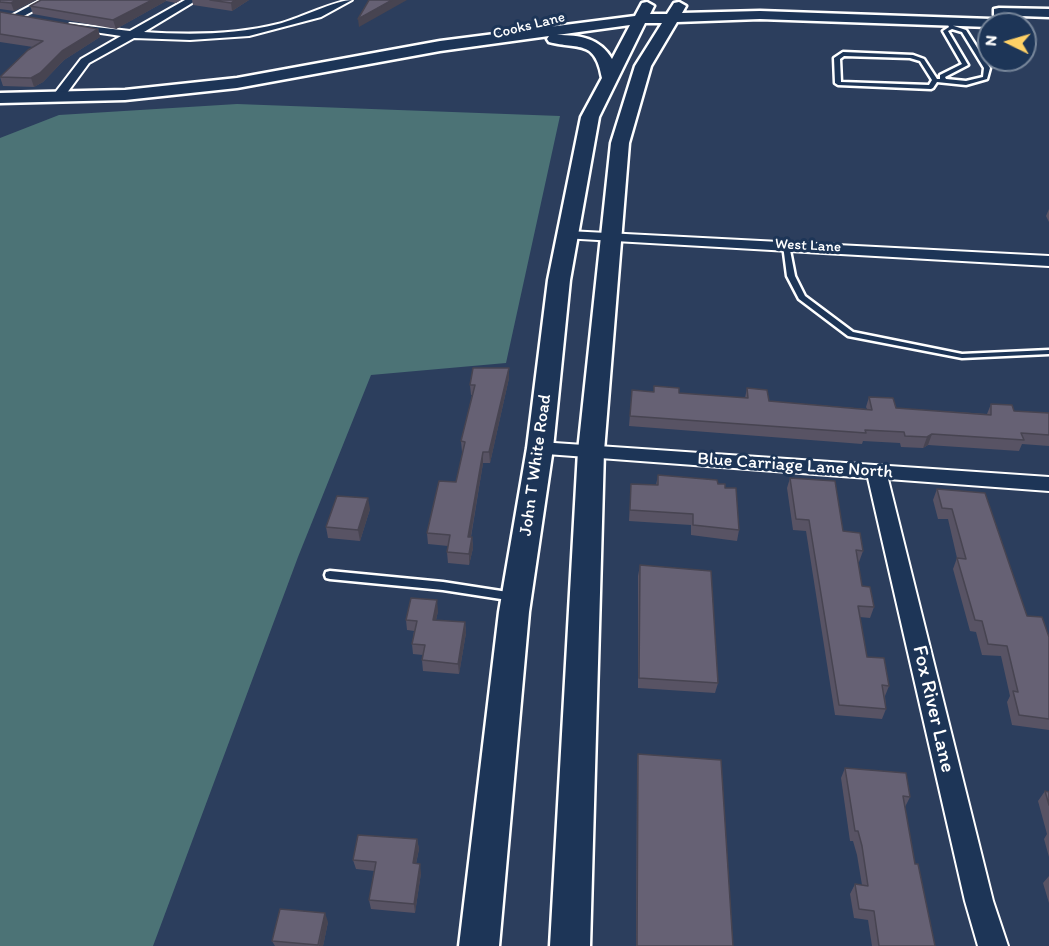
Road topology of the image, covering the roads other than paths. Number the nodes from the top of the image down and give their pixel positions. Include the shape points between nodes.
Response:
1 (49, 0) edge
2 (192, 0) edge
3 (347, 0) edge
4 (679, 7) edge
5 (646, 9) edge
6 (1049, 13) edge
7 (38, 20) edge
8 (948, 20) junction
9 (977, 22) edge
10 (60, 24) edge
11 (128, 36) junction
12 (478, 41) junction
13 (610, 78) junction
14 (935, 80) junction
15 (943, 80) junction
16 (0, 98) edge
17 (57, 98) junction
18 (568, 235) junction
19 (613, 237) junction
20 (786, 245) junction
21 (1049, 261) edge
22 (1049, 352) edge
23 (540, 448) junction
24 (591, 452) junction
25 (876, 472) junction
26 (1049, 484) edge
27 (330, 575) dead end
28 (516, 597) junction
29 (479, 946) edge
30 (570, 946) edge
31 (993, 946) edge

1 - 7 street via 12,16
2 - 11 street
3 - 11 street via 334,9 297,22 244,34 199,38
4 - 5 main road, Cooks Lane
4 - 8 main road, Cooks Lane via 760,15
4 - 19 main road via 643,66 624,124
5 - 12 main road, Cooks Lane
5 - 13 main road, John T White Road
6 - 8 main road, Cooks Lane
8 - 9 main road, Cooks Lane
8 - 15 lane via 945,31 965,65 946,72
8 - 15 lane via 964,31 987,68 985,78 966,83
10 - 11 street
11 - 17 street via 85,61
12 - 13 main road via 538,38 583,42 605,56
12 - 17 main road, Cooks Lane via 237,83
13 - 18 main road, John T White Road via 590,117
14 - 14 lane via 931,87 838,83 837,58 843,54 910,56 922,60
14 - 15 lane
16 - 17 main road, Cooks Lane
18 - 19 street, West Lane
18 - 23 main road, John T White Road
19 - 20 street, West Lane
19 - 24 main road
20 - 21 street, West Lane
20 - 22 lane via 791,276 802,297 850,334 962,356
23 - 24 street, Blue Carriage Lane North
23 - 28 main road, John T White Road
24 - 25 street, Blue Carriage Lane North
24 - 30 main road
25 - 26 street, Blue Carriage Lane North
25 - 31 street, Fox River Lane
27 - 28 lane
28 - 29 main road, John T White Road

